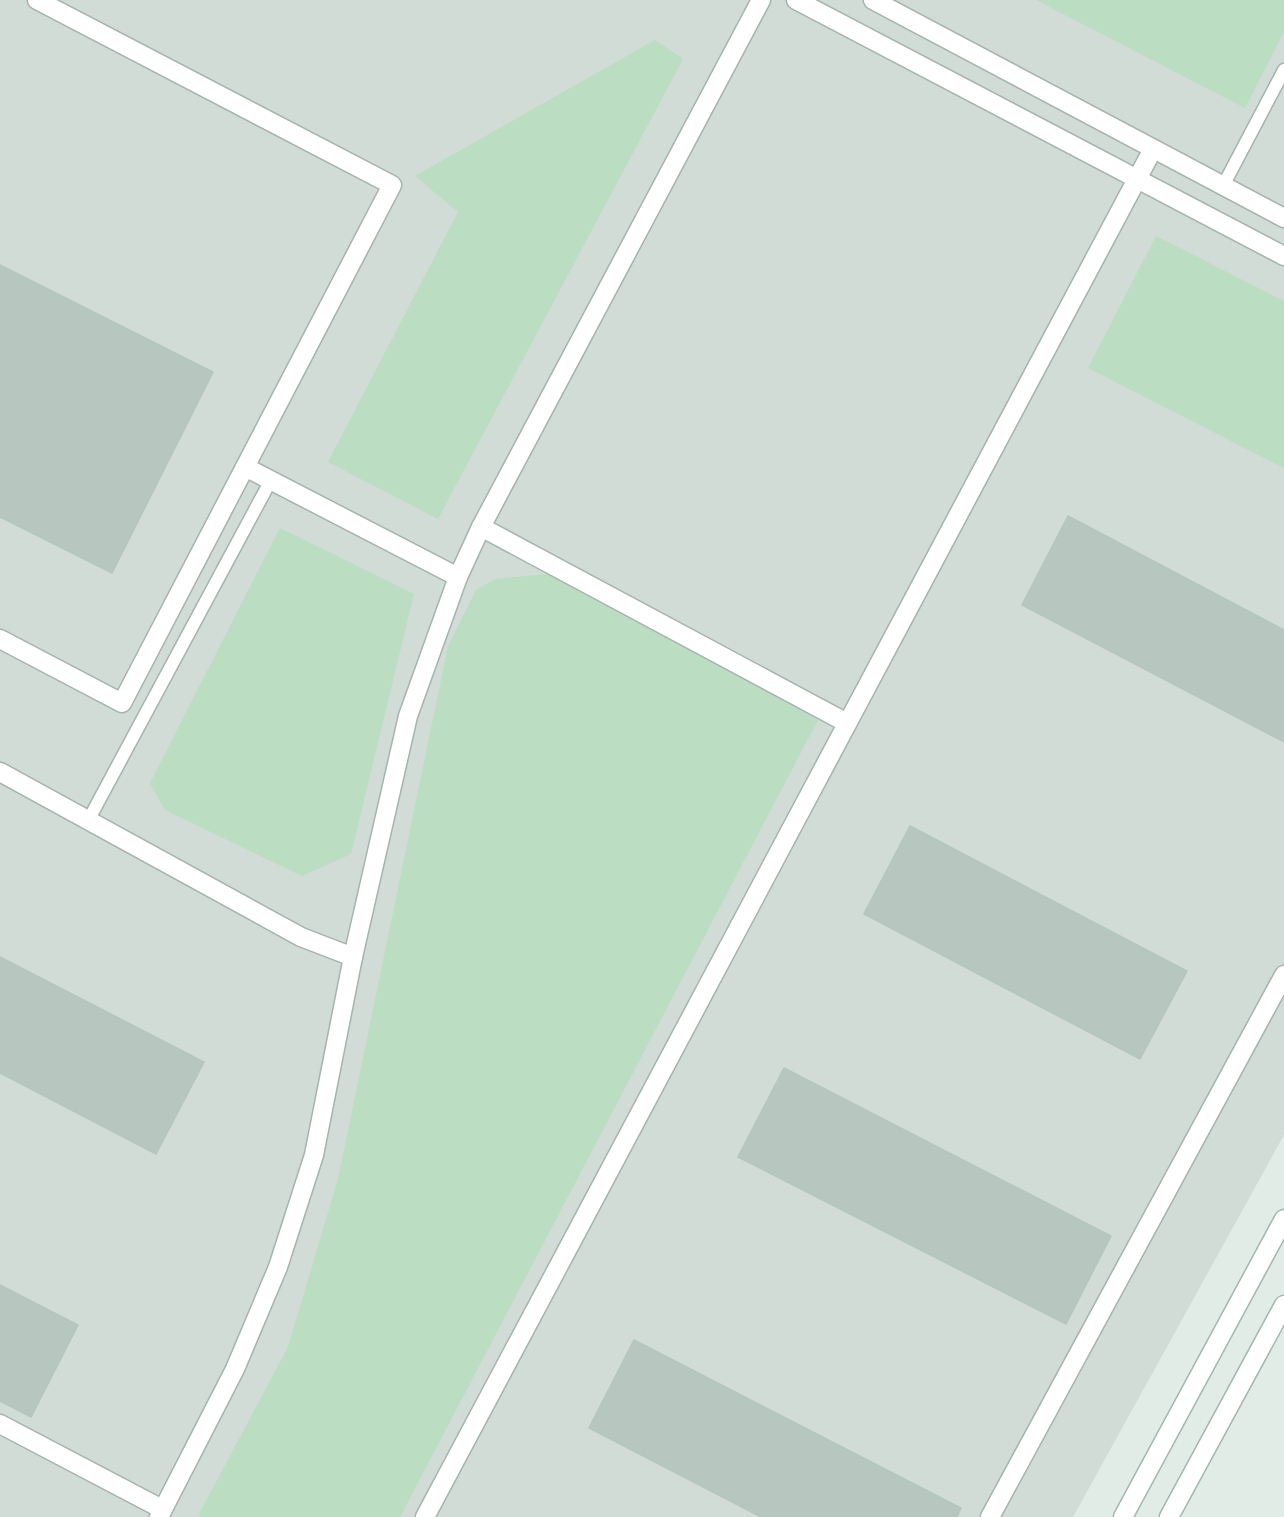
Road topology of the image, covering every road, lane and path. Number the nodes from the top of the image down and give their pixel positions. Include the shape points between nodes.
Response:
1 (38, 0) edge
2 (761, 0) edge
3 (796, 0) edge
4 (873, 0) edge
5 (1284, 70) edge
6 (1153, 149) junction
7 (1136, 180) junction
8 (1223, 186) junction
9 (1284, 218) edge
10 (1284, 256) edge
11 (245, 467) junction
12 (271, 480) junction
13 (481, 527) junction
14 (458, 577) junction
15 (0, 639) edge
16 (847, 723) junction
17 (0, 772) edge
18 (89, 819) junction
19 (353, 957) junction
20 (1284, 975) edge
21 (1284, 1220) edge
22 (1284, 1305) edge
23 (0, 1424) edge
24 (160, 1513) edge
25 (425, 1517) edge
26 (990, 1517) edge
27 (1123, 1517) edge
28 (1169, 1517) edge

1 - 11 street via 392,185
2 - 13 street
3 - 7 street
4 - 6 street
5 - 8 lane
6 - 7 street
6 - 8 street
7 - 10 street
7 - 16 street
8 - 9 street
11 - 12 street
11 - 15 street via 122,703
12 - 14 street
12 - 18 lane
13 - 14 street
13 - 16 street
14 - 19 street via 408,716
16 - 25 street
17 - 18 street
18 - 19 street via 301,937
19 - 24 street via 314,1155 278,1267 236,1369
20 - 26 street
21 - 27 street
22 - 28 street
23 - 24 street

